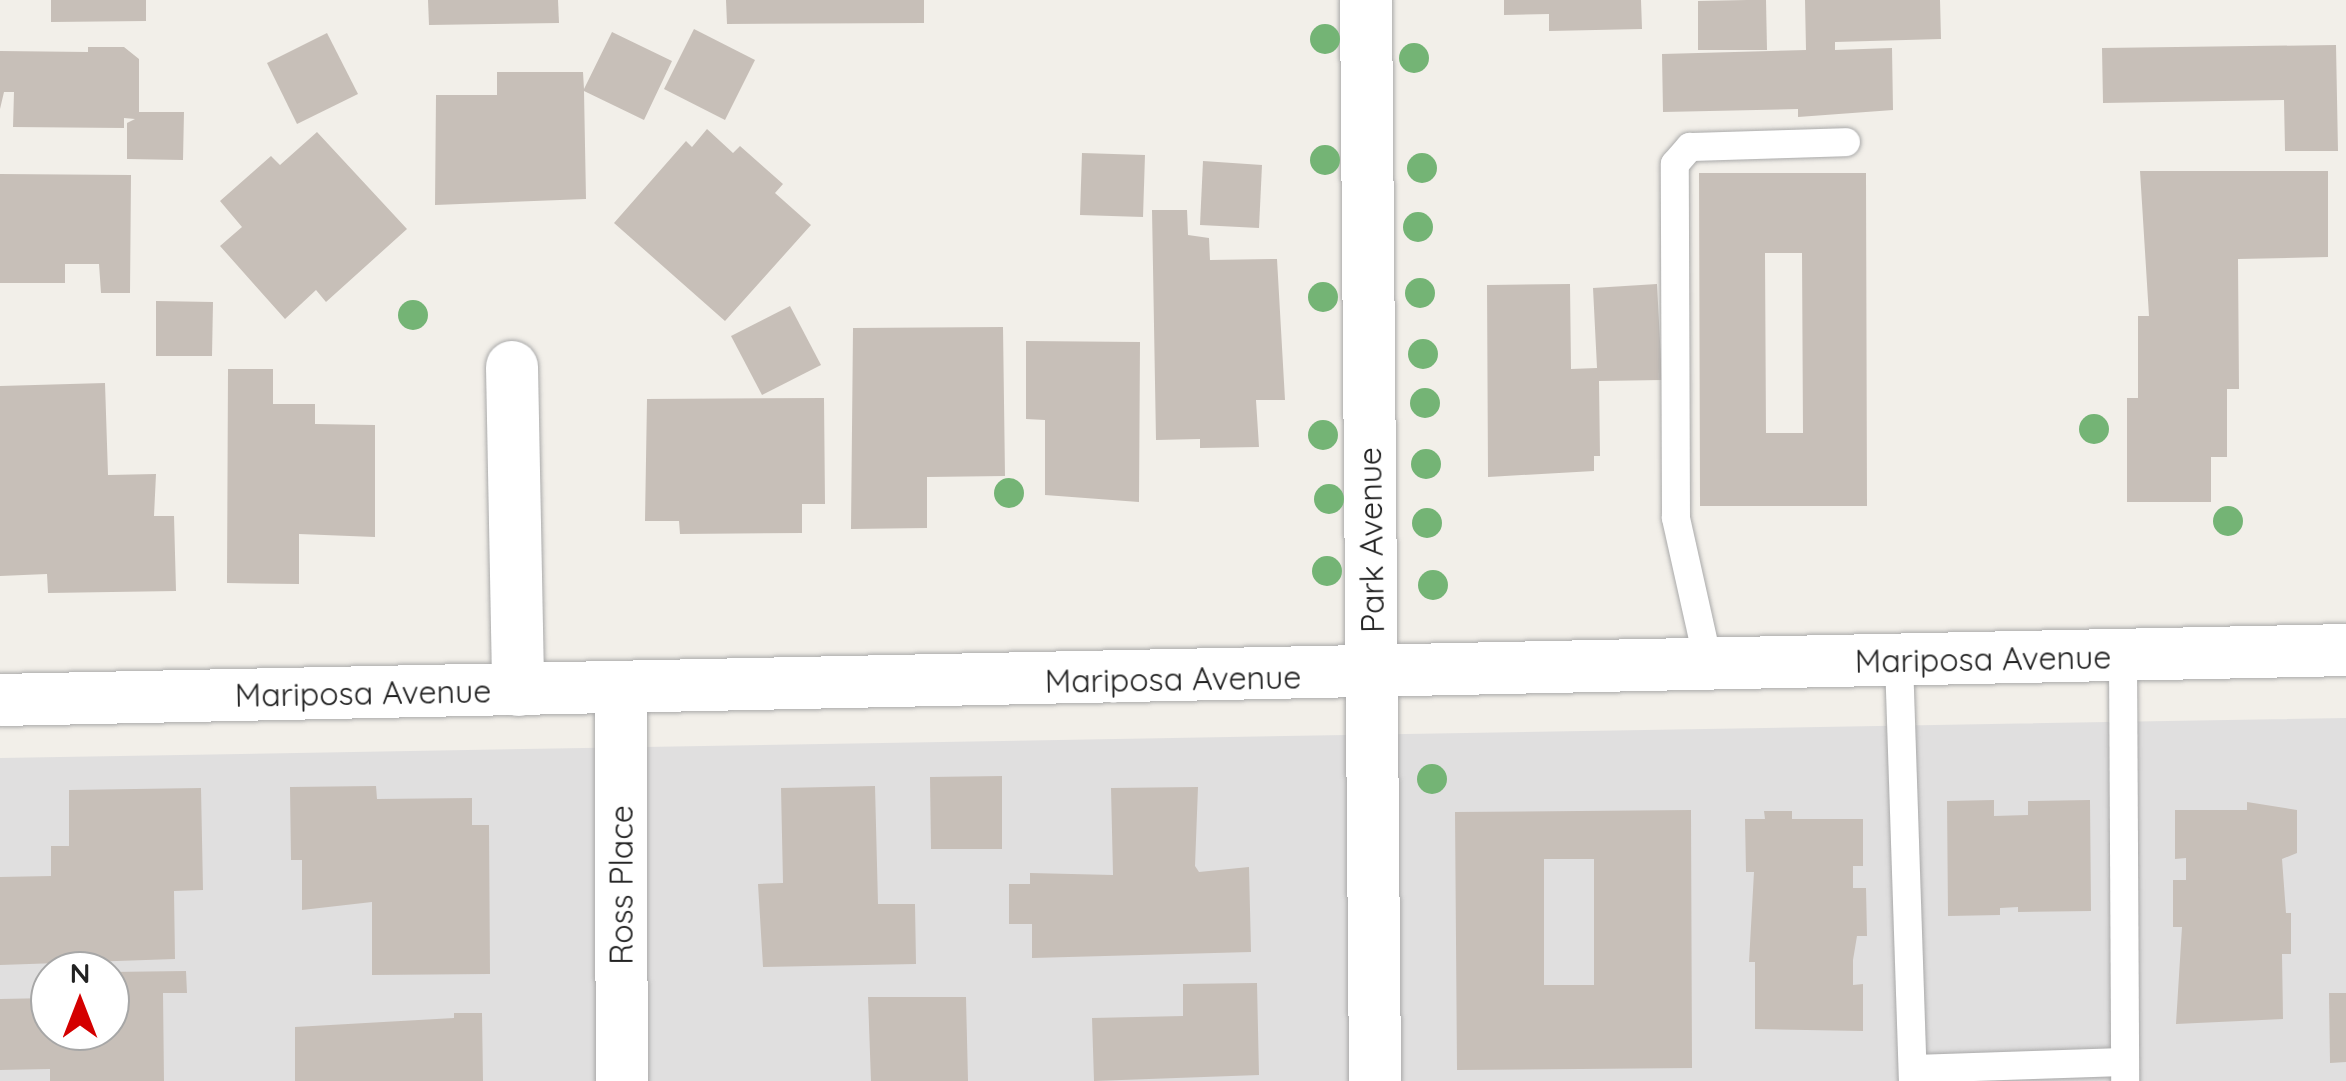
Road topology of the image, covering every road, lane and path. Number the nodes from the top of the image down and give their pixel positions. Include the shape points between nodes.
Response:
1 (1366, 0) edge
2 (1846, 142) dead end
3 (512, 367) dead end
4 (2346, 650) edge
5 (2124, 656) junction
6 (1899, 661) junction
7 (1708, 666) junction
8 (1372, 676) junction
9 (621, 689) junction
10 (518, 690) junction
11 (0, 700) edge
12 (2124, 1071) edge
13 (1913, 1075) edge
14 (622, 1081) edge
15 (1374, 1081) edge

1 - 8 street, Park Avenue
2 - 7 lane via 1690,146 1675,164 1676,518
3 - 10 street
4 - 5 street, Mariposa Avenue
5 - 6 street, Mariposa Avenue
5 - 12 lane
6 - 7 street, Mariposa Avenue
6 - 13 lane
7 - 8 street, Mariposa Avenue
8 - 9 street, Mariposa Avenue
8 - 15 street, Park Avenue
9 - 10 street, Mariposa Avenue
9 - 14 street, Ross Place
10 - 11 street, Mariposa Avenue
12 - 13 lane

